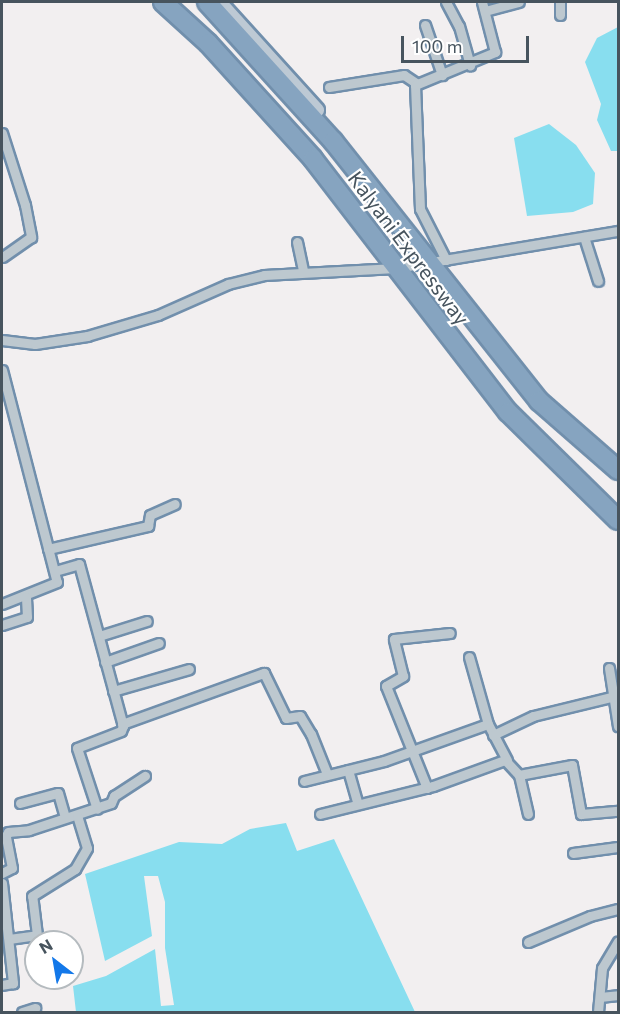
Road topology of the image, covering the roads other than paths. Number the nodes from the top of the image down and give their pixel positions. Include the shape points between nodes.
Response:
1 (163, 2) edge
2 (207, 2) edge
3 (219, 2) edge
4 (447, 2) edge
5 (519, 2) edge
6 (560, 2) edge
7 (483, 6) edge
8 (560, 15) dead end
9 (425, 25) dead end
10 (470, 65) junction
11 (442, 75) junction
12 (416, 83) junction
13 (329, 87) dead end
14 (2, 133) edge
15 (618, 231) edge
16 (584, 237) junction
17 (297, 242) dead end
18 (2, 257) edge
19 (437, 262) junction
20 (396, 268) junction
21 (303, 271) junction
22 (598, 281) dead end
23 (2, 340) edge
24 (2, 370) edge
25 (618, 471) edge
26 (175, 504) dead end
27 (618, 520) edge
28 (48, 549) junction
29 (55, 571) junction
30 (26, 597) junction
31 (2, 604) edge
32 (147, 621) dead end
33 (2, 625) edge
34 (450, 633) dead end
35 (99, 636) junction
36 (159, 643) dead end
37 (469, 657) dead end
38 (105, 662) junction
39 (609, 668) dead end
40 (189, 669) dead end
41 (113, 691) junction
42 (615, 696) junction
43 (122, 724) junction
44 (488, 724) junction
45 (618, 726) edge
46 (493, 735) junction
47 (413, 750) junction
48 (507, 760) junction
49 (348, 770) junction
50 (327, 774) junction
51 (145, 776) dead end
52 (519, 776) junction
53 (304, 781) dead end
54 (427, 788) junction
55 (20, 803) dead end
56 (358, 804) junction
57 (97, 809) junction
58 (618, 811) edge
59 (77, 814) junction
60 (320, 814) dead end
61 (528, 814) dead end
62 (65, 817) junction
63 (618, 848) edge
64 (573, 853) dead end
65 (2, 873) edge
66 (2, 884) edge
67 (618, 909) edge
68 (4, 915) edge
69 (37, 930) edge
70 (9, 939) junction
71 (24, 939) edge
72 (618, 941) edge
73 (528, 942) dead end
74 (2, 985) edge
75 (618, 995) edge
76 (600, 997) junction
77 (35, 1008) dead end
78 (22, 1012) edge
79 (598, 1012) edge

1 - 20 highway, Kalyani Expressway via 208,43 313,159
2 - 19 highway, Kalyani Expressway
3 - 19 street via 338,135
4 - 10 street via 459,26
5 - 7 street
6 - 8 street
7 - 10 street via 496,50
9 - 11 street
10 - 11 street
11 - 12 street
12 - 13 street via 404,75
12 - 19 street via 420,209
14 - 18 street via 31,237
15 - 16 street
16 - 19 street
16 - 22 street
17 - 21 street
19 - 20 street
19 - 25 highway, Kalyani Expressway via 527,386
20 - 21 street
20 - 27 highway, Kalyani Expressway via 508,412
21 - 23 street via 246,279 158,315 87,336 35,344
24 - 28 street
26 - 28 street via 150,514 150,524 146,526
28 - 29 street
29 - 30 street via 56,585
29 - 35 street via 79,564
30 - 31 street
30 - 33 street via 27,617
32 - 35 street
34 - 47 street via 393,640 403,676 386,686
35 - 38 street
36 - 38 street
37 - 44 street
38 - 41 street
39 - 42 street
40 - 41 street
41 - 43 street
42 - 45 street
42 - 46 street via 533,716
43 - 50 street via 264,673 286,718 300,716
43 - 57 street via 121,731 77,748
44 - 46 street
44 - 47 street
46 - 48 street
47 - 49 street
47 - 54 street
48 - 52 street
48 - 54 street
49 - 50 street
49 - 56 street
50 - 53 street
51 - 57 street
52 - 58 street via 572,765 581,814
52 - 61 street
54 - 56 street
55 - 62 street via 58,793
56 - 60 street
57 - 59 street
59 - 62 street
59 - 69 street via 87,848 75,869 32,896
62 - 65 street via 30,830 8,832 12,868
63 - 64 street
66 - 68 street
67 - 73 street
68 - 70 street
70 - 71 street
70 - 74 street via 13,983
72 - 76 street via 604,962
75 - 76 street
76 - 79 street
77 - 78 street

